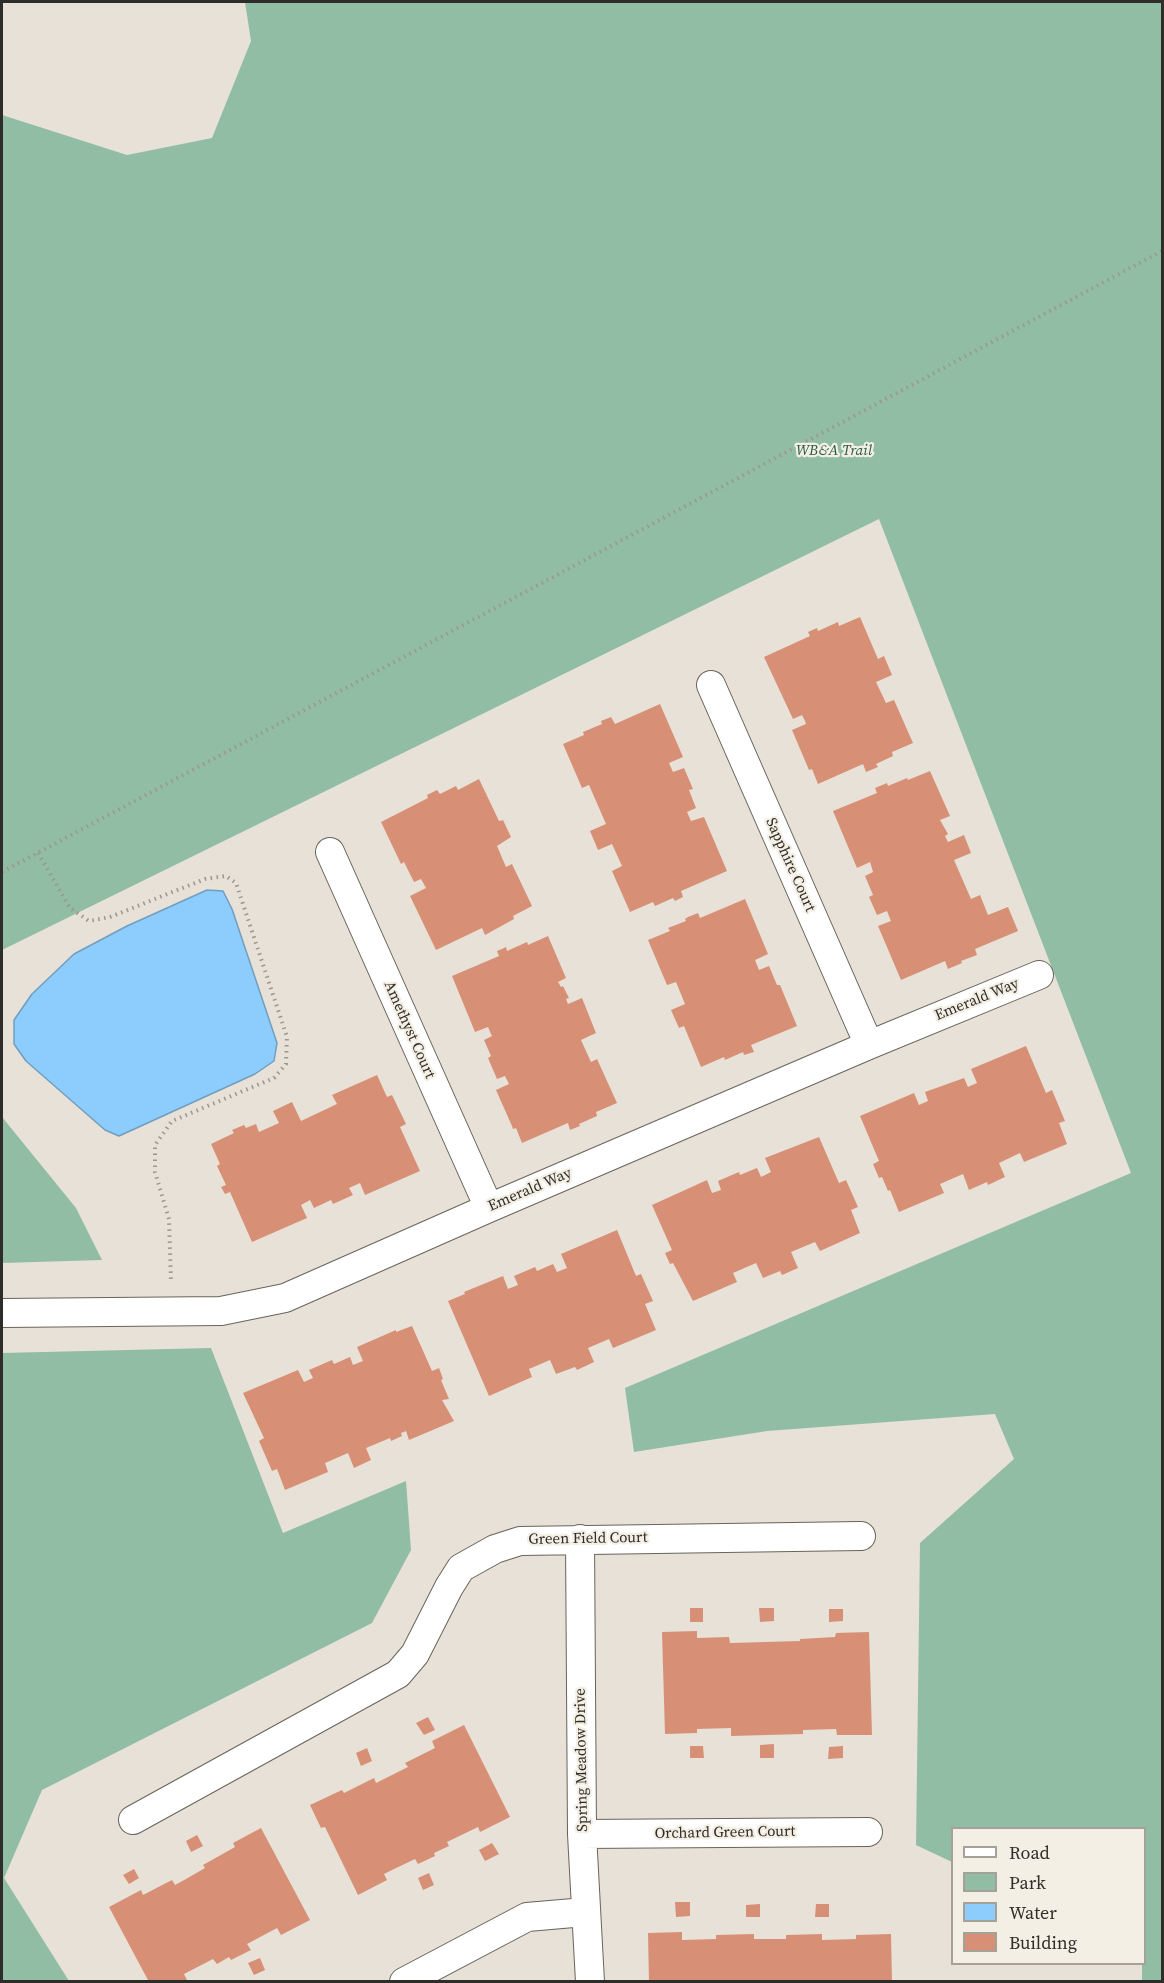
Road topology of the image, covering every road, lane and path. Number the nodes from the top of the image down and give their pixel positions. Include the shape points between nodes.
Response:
1 (1162, 251) edge
2 (711, 685) dead end
3 (330, 852) dead end
4 (38, 853) junction
5 (2, 872) edge
6 (1039, 975) dead end
7 (869, 1045) junction
8 (489, 1208) junction
9 (172, 1312) junction
10 (2, 1313) edge
11 (861, 1536) dead end
12 (580, 1539) junction
13 (133, 1820) dead end
14 (868, 1832) dead end
15 (582, 1834) junction
16 (585, 1912) junction
17 (404, 1982) edge
18 (590, 1982) edge

1 - 4 path
2 - 7 street, Sapphire Court
3 - 8 street, Amethyst Court
4 - 5 path
4 - 9 path via 70,908 89,921 110,917 205,879 226,876 236,883 287,1037 286,1064 274,1078 172,1121 155,1145 155,1172 169,1219
6 - 7 street, Emerald Way
7 - 8 street, Emerald Way
8 - 9 street, Emerald Way via 285,1298 221,1311
9 - 10 street, Emerald Way
11 - 12 street, Green Field Court
12 - 13 street, Green Field Court via 520,1541 495,1549 461,1568 415,1654 398,1674
12 - 15 street, Spring Meadow Drive
14 - 15 street, Orchard Green Court
15 - 16 street, Spring Meadow Drive
16 - 17 street via 527,1917
16 - 18 street, Spring Meadow Drive

